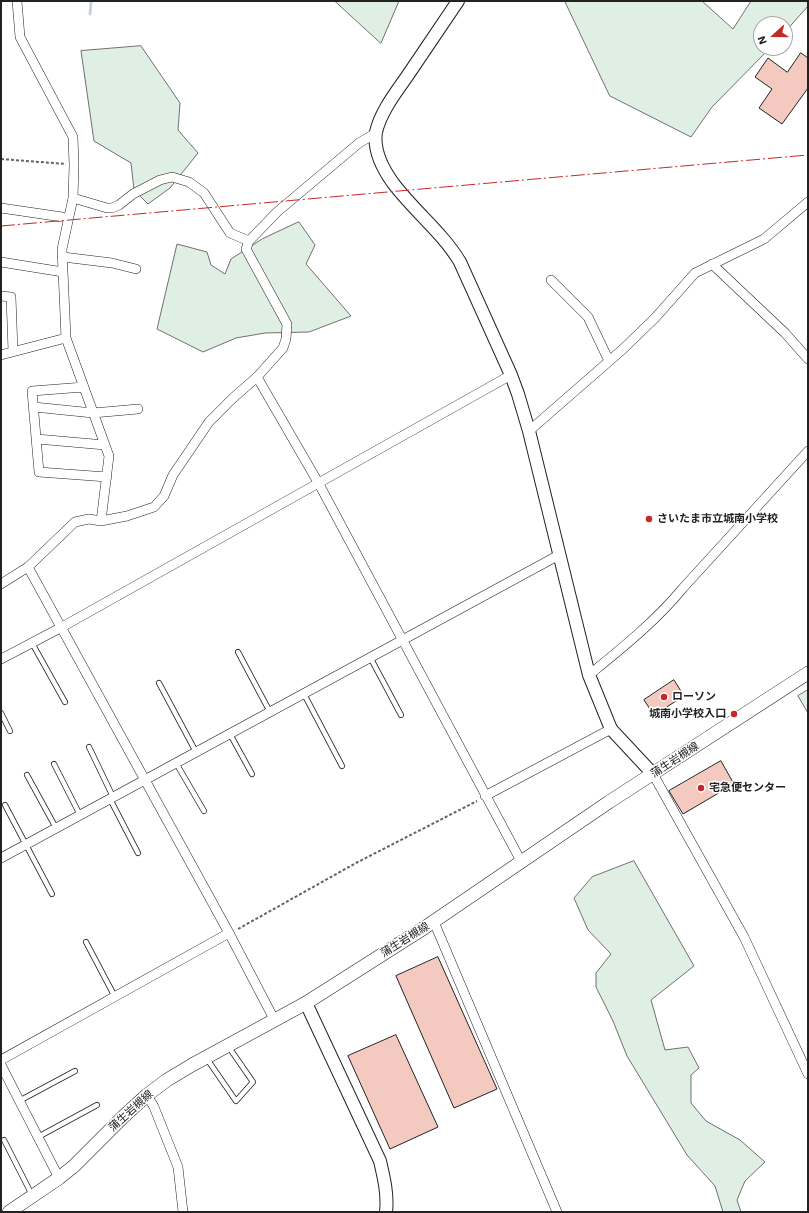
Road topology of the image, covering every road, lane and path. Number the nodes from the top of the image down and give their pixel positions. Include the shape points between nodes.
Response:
1 (18, 1) edge
2 (458, 1) edge
3 (376, 133) junction
4 (1, 159) edge
5 (74, 165) junction
6 (73, 198) junction
7 (808, 202) edge
8 (1, 208) edge
9 (69, 218) junction
10 (249, 241) junction
11 (63, 257) junction
12 (1, 262) edge
13 (712, 264) junction
14 (136, 268) dead end
15 (63, 272) junction
16 (552, 280) dead end
17 (1, 296) edge
18 (66, 338) junction
19 (13, 351) junction
20 (1, 354) edge
21 (808, 359) edge
22 (609, 361) junction
23 (511, 375) junction
24 (257, 377) junction
25 (84, 387) junction
26 (34, 407) junction
27 (138, 409) dead end
28 (93, 413) junction
29 (528, 431) junction
30 (37, 439) junction
31 (105, 445) junction
32 (808, 450) edge
33 (107, 477) junction
34 (319, 484) junction
35 (101, 521) junction
36 (559, 555) junction
37 (28, 567) junction
38 (1, 584) edge
39 (62, 627) junction
40 (402, 640) junction
41 (32, 643) junction
42 (238, 652) dead end
43 (370, 657) junction
44 (1, 659) edge
45 (808, 673) edge
46 (589, 675) junction
47 (159, 683) dead end
48 (304, 694) junction
49 (65, 702) dead end
50 (270, 712) junction
51 (1, 713) edge
52 (401, 715) dead end
53 (611, 729) junction
54 (10, 731) dead end
55 (230, 734) junction
56 (89, 747) dead end
57 (196, 752) junction
58 (176, 763) junction
59 (54, 764) dead end
60 (342, 766) dead end
61 (252, 774) dead end
62 (653, 774) junction
63 (27, 775) dead end
64 (146, 780) junction
65 (486, 796) junction
66 (112, 798) junction
67 (4, 805) dead end
68 (204, 811) dead end
69 (80, 815) junction
70 (56, 828) junction
71 (25, 845) junction
72 (138, 853) dead end
73 (1, 858) edge
74 (522, 863) junction
75 (52, 894) dead end
76 (434, 922) junction
77 (230, 933) junction
78 (86, 942) dead end
79 (115, 997) junction
80 (306, 1003) junction
81 (274, 1021) junction
82 (228, 1046) junction
83 (206, 1057) junction
84 (1, 1060) edge
85 (1, 1065) edge
86 (75, 1071) dead end
87 (808, 1074) edge
88 (147, 1095) junction
89 (19, 1101) junction
90 (97, 1105) dead end
91 (38, 1137) junction
92 (4, 1140) dead end
93 (59, 1178) junction
94 (33, 1196) junction
95 (9, 1212) edge
96 (183, 1212) edge
97 (386, 1212) edge
98 (557, 1212) edge

1 - 5 street via 20,37 73,136
2 - 3 street via 391,99
3 - 10 street via 359,143 277,212
3 - 23 street via 376,148 381,164 394,183 454,252 468,277
4 - 5 path
5 - 6 street
6 - 9 street
6 - 10 street via 112,208 160,180 172,177 189,182 204,193 230,233
7 - 13 street via 764,239
8 - 9 street
9 - 11 street via 62,249
10 - 24 street via 246,249 287,324 283,348
11 - 14 street
11 - 15 street
12 - 15 street
13 - 21 street via 785,333
13 - 22 street via 695,273 655,318
15 - 18 street
16 - 22 street via 588,317
17 - 19 street via 11,297
18 - 19 street
18 - 25 street
19 - 20 street
22 - 29 street
23 - 29 street
23 - 34 street
24 - 34 street
24 - 35 street via 209,422 173,474 164,496 154,507
25 - 26 street via 32,391
25 - 28 street
26 - 28 street
26 - 30 street
27 - 28 street
28 - 31 street
29 - 36 street
30 - 31 street
30 - 33 street via 40,472
31 - 33 street via 109,456
32 - 46 street via 669,605
33 - 35 street
34 - 39 street
34 - 40 street
35 - 37 street via 89,518 75,522
36 - 40 street
36 - 46 street
37 - 38 street
37 - 39 street
39 - 41 street
39 - 64 street
40 - 43 street
40 - 65 street
41 - 44 street
41 - 49 lane
42 - 50 lane
43 - 48 street
43 - 52 lane
45 - 62 main road, 蒲生岩槻線
46 - 53 street
47 - 57 lane
48 - 50 street
48 - 60 lane
50 - 55 street
51 - 54 lane
53 - 62 street
53 - 65 street
55 - 57 street
55 - 61 lane
56 - 66 lane
57 - 58 street
58 - 64 street
58 - 68 lane
59 - 69 lane
62 - 74 main road, 蒲生岩槻線
62 - 87 street via 744,937
63 - 70 lane
64 - 66 street
64 - 77 street
65 - 74 street
65 - 77 path via 356,863
66 - 69 street
66 - 72 lane
67 - 71 lane
69 - 70 street
70 - 71 street
71 - 73 street
71 - 75 lane
74 - 76 main road, 蒲生岩槻線
76 - 80 main road, 蒲生岩槻線
76 - 98 street
77 - 79 street
77 - 81 street
78 - 79 lane
79 - 84 street
80 - 81 main road, 蒲生岩槻線
80 - 97 street via 380,1162 385,1181
81 - 82 main road, 蒲生岩槻線
82 - 83 main road, 蒲生岩槻線
82 - 83 lane via 253,1082 236,1101
83 - 88 main road, 蒲生岩槻線
85 - 89 street
86 - 89 lane
88 - 93 main road, 蒲生岩槻線
88 - 96 street via 178,1167
89 - 91 street
90 - 91 lane
91 - 93 street
92 - 94 lane
93 - 94 main road, 蒲生岩槻線
94 - 95 main road, 蒲生岩槻線

